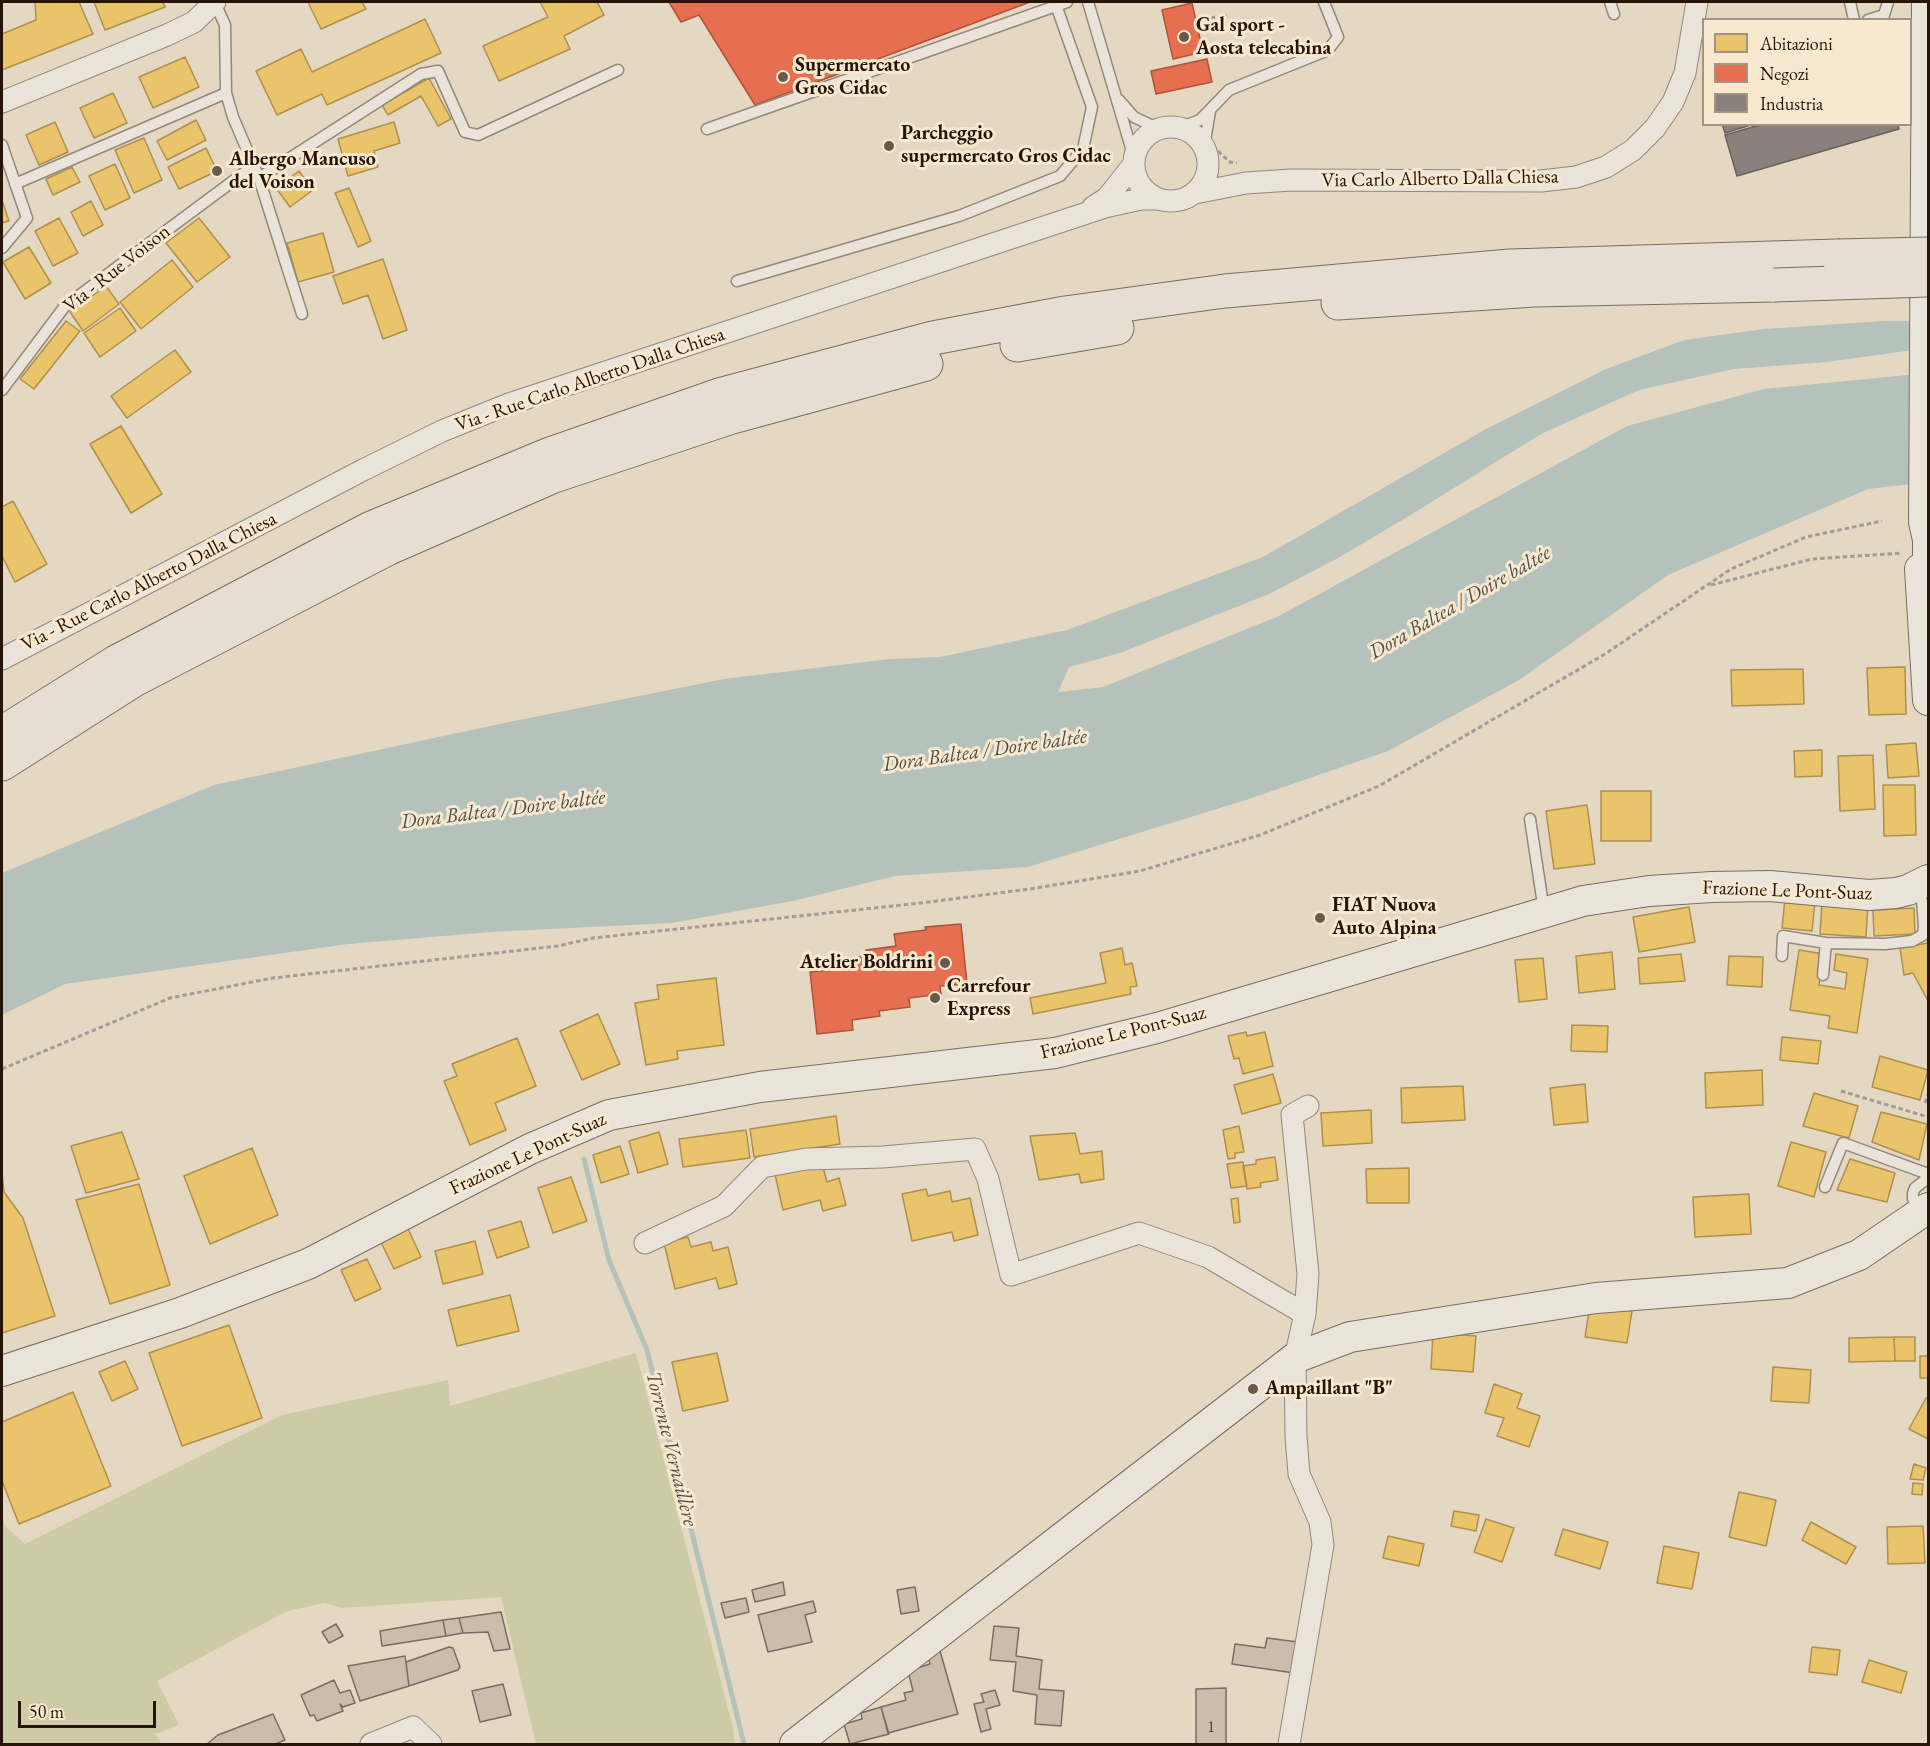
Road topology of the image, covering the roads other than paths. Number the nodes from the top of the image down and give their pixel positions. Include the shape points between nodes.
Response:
1 (215, 2) edge
2 (1088, 2) edge
3 (1324, 2) edge
4 (1610, 2) edge
5 (1697, 2) edge
6 (1850, 2) edge
7 (1888, 2) edge
8 (1926, 2) edge
9 (1062, 3) edge
10 (1614, 14) dead end
11 (1854, 18) edge
12 (1874, 18) edge
13 (618, 70) dead end
14 (1927, 75) edge
15 (226, 93) junction
16 (1115, 95) junction
17 (2, 102) edge
18 (1210, 110) junction
19 (1169, 128) junction
20 (707, 129) dead end
21 (2, 145) edge
22 (1205, 151) junction
23 (1134, 161) junction
24 (252, 167) junction
25 (259, 178) junction
26 (1291, 180) junction
27 (15, 184) junction
28 (1195, 193) junction
29 (1156, 199) junction
30 (1071, 218) junction
31 (1926, 241) edge
32 (2, 248) edge
33 (1929, 280) edge
34 (737, 281) dead end
35 (302, 314) dead end
36 (2, 386) edge
37 (1925, 516) junction
38 (1929, 589) edge
39 (2, 659) edge
40 (1929, 700) edge
41 (2, 733) edge
42 (2, 764) edge
43 (1530, 819) dead end
44 (1924, 879) edge
45 (1544, 911) junction
46 (1826, 944) junction
47 (1782, 956) dead end
48 (1823, 975) dead end
49 (1308, 1106) dead end
50 (1929, 1176) edge
51 (1825, 1187) dead end
52 (1925, 1211) edge
53 (645, 1243) dead end
54 (1305, 1314) junction
55 (1295, 1358) junction
56 (2, 1371) edge
57 (371, 1744) edge
58 (431, 1744) edge
59 (795, 1744) edge
60 (1288, 1744) edge

1 - 15 lane via 225,25
1 - 17 street via 194,22 167,35
2 - 16 lane
3 - 18 lane via 1338,37 1328,50 1229,90
4 - 10 lane
5 - 26 street, Via Carlo Alberto Dalla Chiesa via 1685,72 1673,102 1633,150 1606,166 1576,177 1541,180
6 - 11 lane
7 - 12 lane via 1884,15
8 - 14 main road
9 - 20 lane via 905,54
9 - 34 lane via 1092,107 1083,149 1060,176 959,216
13 - 25 lane via 478,135 465,132 438,71 421,74
14 - 31 main road
15 - 24 lane
15 - 27 lane
16 - 19 lane via 1134,117
16 - 23 lane
18 - 19 lane via 1200,120
18 - 22 lane
19 - 22 street via 1197,138
19 - 23 street via 1142,140
21 - 27 lane
22 - 26 street, Via Carlo Alberto Dalla Chiesa via 1231,172
22 - 28 street via 1207,175
23 - 29 street via 1136,179
23 - 30 street via 1107,198
24 - 25 lane
24 - 36 lane, Via - Rue Voison via 65,306
25 - 35 lane
26 - 28 street, Via Carlo Alberto Dalla Chiesa via 1246,183
27 - 32 lane via 27,218
28 - 29 street via 1176,202
29 - 30 street via 1124,202
30 - 39 street, Via - Rue Carlo Alberto Dalla Chiesa via 595,374 452,427
31 - 37 main road, bridge
31 - 41 highway, bridge via 1837,256 1509,266 1225,291 1065,313 933,338 719,395 549,454 369,529 116,662
33 - 42 highway, bridge via 1534,290 1246,310 1080,334 926,363 732,417 544,480 387,549 145,674
37 - 38 main road
37 - 40 main road via 1920,552
43 - 45 lane
44 - 45 main road, Frazione Le Pont-Suaz via 1896,893 1712,887 1594,899
44 - 46 lane via 1923,935 1912,941 1885,944
45 - 56 main road, Frazione Le Pont-Suaz via 1157,1028 1055,1053 759,1087 609,1115 530,1149 308,1264 180,1313
46 - 47 lane via 1784,936
46 - 48 lane
49 - 54 street via 1292,1115 1308,1274
50 - 51 lane via 1843,1143
50 - 52 lane via 1913,1193 1913,1199
52 - 55 main road via 1859,1255 1788,1283 1596,1298 1350,1337
53 - 54 street via 724,1206 762,1167 806,1159 975,1149 988,1179 1011,1275 1139,1233 1208,1257
54 - 55 street
55 - 59 main road
55 - 60 street via 1299,1474 1320,1522 1323,1545
57 - 58 street via 413,1727

